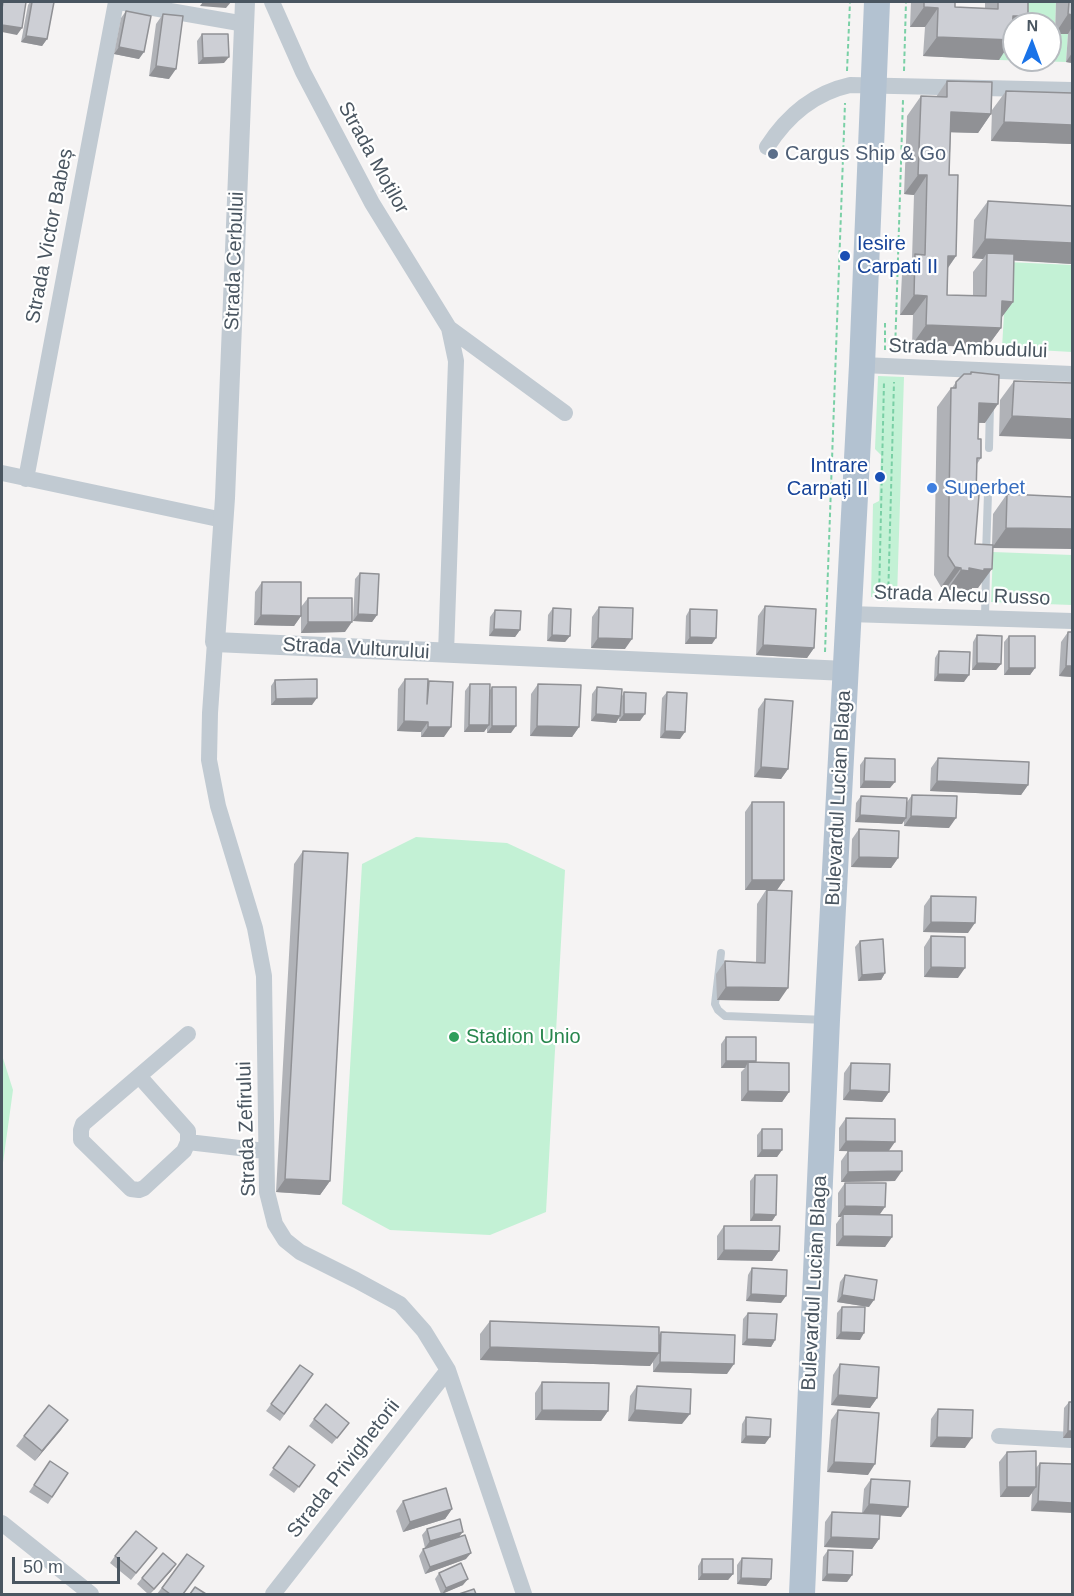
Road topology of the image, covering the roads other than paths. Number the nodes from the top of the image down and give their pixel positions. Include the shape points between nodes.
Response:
1 (117, 2) edge
2 (245, 2) edge
3 (272, 2) edge
4 (878, 2) edge
5 (245, 24) junction
6 (874, 85) junction
7 (1072, 90) edge
8 (767, 147) dead end
9 (449, 328) junction
10 (862, 365) junction
11 (1072, 374) edge
12 (990, 393) edge
13 (566, 413) dead end
14 (989, 448) dead end
15 (2, 473) edge
16 (26, 478) junction
17 (988, 493) dead end
18 (223, 520) junction
19 (849, 614) junction
20 (985, 618) junction
21 (1072, 621) edge
22 (215, 642) junction
23 (446, 653) junction
24 (846, 671) junction
25 (721, 953) dead end
26 (827, 1020) junction
27 (188, 1034) dead end
28 (139, 1076) junction
29 (188, 1142) junction
30 (266, 1151) junction
31 (448, 1370) junction
32 (999, 1436) dead end
33 (1072, 1440) edge
34 (2, 1523) edge
35 (91, 1594) edge
36 (273, 1594) edge
37 (524, 1594) edge
38 (802, 1594) edge

1 - 5 street
1 - 16 street, Strada Victor Babeș
2 - 5 street, Strada Cerbului
3 - 9 street, Strada Moților via 303,72 361,183
4 - 6 main road, Bulevardul Lucian Blaga
5 - 18 street, Strada Cerbului
6 - 7 street
6 - 8 street via 834,88 799,109
6 - 10 main road, Bulevardul Lucian Blaga
9 - 13 street, Strada Moților
9 - 23 street, Strada Moților via 456,361
10 - 11 street, Strada Ambudului via 991,377
10 - 19 main road, Bulevardul Lucian Blaga
12 - 14 lane
15 - 16 street
16 - 18 street
17 - 20 lane
18 - 22 street
19 - 20 street, Strada Alecu Russo
19 - 24 main road, Bulevardul Lucian Blaga
20 - 21 street, Strada Alecu Russo
22 - 23 street, Strada Vulturului
22 - 30 street, Strada Zefirului via 209,760 218,806 255,928 264,976
23 - 24 street, Strada Vulturului
24 - 26 main road, Bulevardul Lucian Blaga
25 - 26 lane via 715,1004 725,1016
26 - 38 main road, Bulevardul Lucian Blaga
27 - 28 street
28 - 29 street via 188,1131
28 - 29 street via 83,1124 81,1140 131,1189 139,1190 184,1151
29 - 30 street
30 - 31 street, Strada Zefirului via 267,1192 275,1224 285,1240 300,1252 400,1304 424,1331
31 - 36 street, Strada Privighetorii
31 - 37 street, Strada Zefirului
32 - 33 street
34 - 35 street

